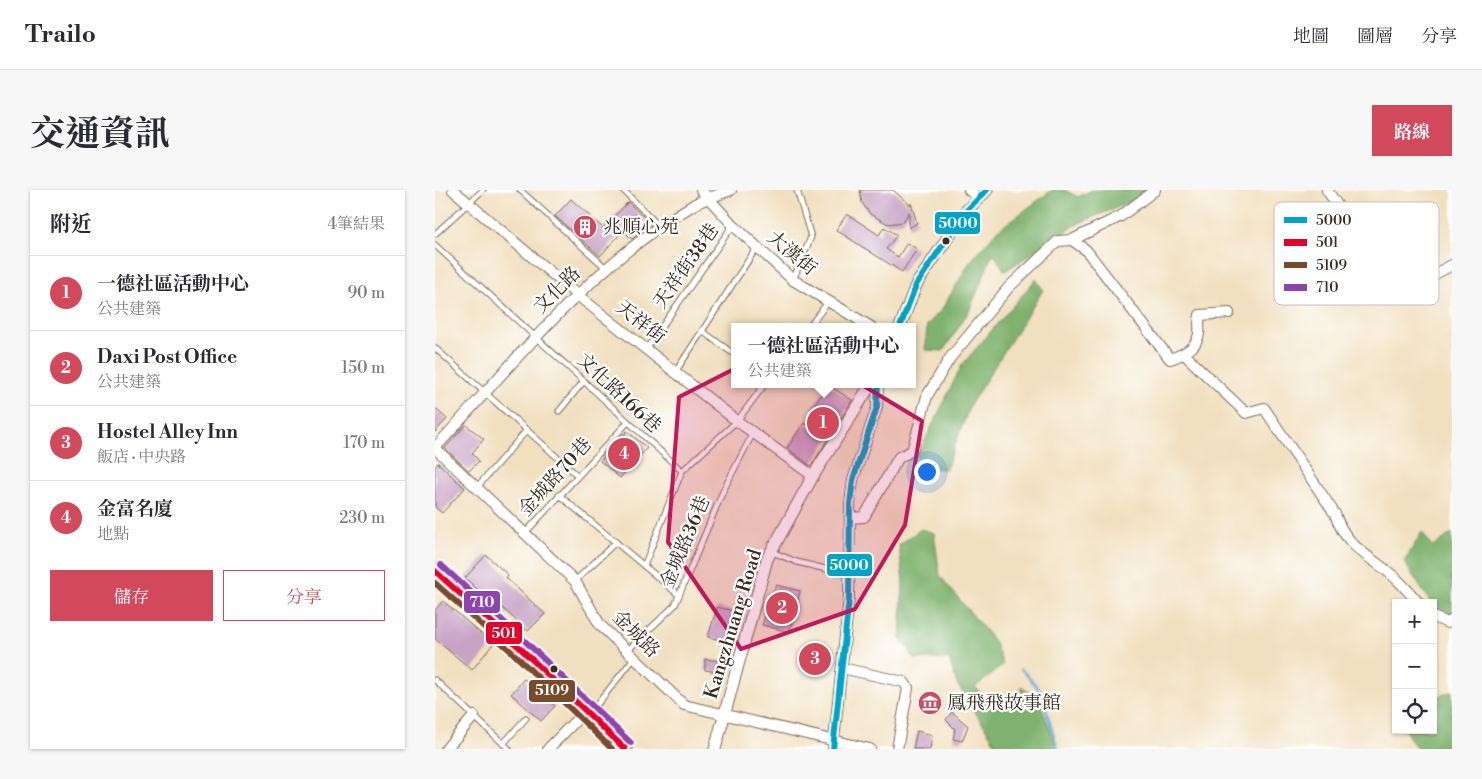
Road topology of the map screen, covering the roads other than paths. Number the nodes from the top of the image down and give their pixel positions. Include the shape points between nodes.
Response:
1 (453, 190) edge
2 (483, 190) edge
3 (520, 190) edge
4 (623, 190) edge
5 (701, 190) edge
6 (731, 190) edge
7 (797, 190) edge
8 (969, 190) edge
9 (1155, 190) edge
10 (1327, 190) edge
11 (983, 194) edge
12 (710, 198) junction
13 (469, 202) junction
14 (1334, 202) edge
15 (733, 225) junction
16 (661, 228) junction
17 (435, 234) edge
18 (1072, 240) junction
19 (435, 245) edge
20 (757, 248) junction
21 (1452, 265) edge
22 (605, 268) junction
23 (1439, 272) edge
24 (793, 280) junction
25 (576, 294) junction
26 (828, 302) junction
27 (1229, 313) dead end
28 (812, 323) edge
29 (864, 323) edge
30 (902, 323) edge
31 (702, 331) junction
32 (535, 337) junction
33 (435, 348) edge
34 (647, 348) junction
35 (731, 352) dead end
36 (1184, 354) junction
37 (676, 371) junction
38 (584, 381) junction
39 (762, 388) edge
40 (867, 388) edge
41 (878, 388) edge
42 (485, 393) junction
43 (559, 411) dead end
44 (737, 421) junction
45 (628, 422) junction
46 (527, 430) junction
47 (753, 433) junction
48 (435, 448) edge
49 (682, 472) junction
50 (577, 475) junction
51 (813, 476) junction
52 (477, 487) junction
53 (559, 494) junction
54 (850, 518) junction
55 (526, 532) junction
56 (616, 542) junction
57 (771, 552) junction
58 (644, 566) junction
59 (435, 571) edge
60 (850, 575) junction
61 (575, 581) junction
62 (679, 595) junction
63 (1415, 599) edge
64 (1437, 619) edge
65 (1452, 620) edge
66 (631, 653) junction
67 (842, 668) junction
68 (435, 680) edge
69 (587, 713) junction
70 (474, 716) junction
71 (724, 716) junction
72 (526, 718) dead end
73 (503, 744) junction
74 (834, 745) edge
75 (446, 749) edge
76 (509, 749) edge
77 (548, 749) edge
78 (625, 749) edge
79 (715, 749) edge
80 (870, 749) edge
81 (897, 749) edge

1 - 13 street, 天祥街
2 - 13 lane
3 - 22 lane
4 - 16 lane
5 - 12 street, 大漢街
6 - 12 street, 文化路
7 - 24 lane via 811,237
8 - 11 street
9 - 18 street via 1121,216
10 - 14 street
11 - 30 street via 965,212 916,285
12 - 15 street, 大漢街
12 - 16 street, 文化路 via 697,203
13 - 17 lane
13 - 25 street, 天祥街
15 - 20 street, 大漢街
15 - 34 lane, 天祥街38巷
16 - 22 street, 文化路
18 - 36 street via 1086,250 1170,359
18 - 54 street via 1059,241 1009,287 950,358 927,396 911,451 899,457 864,517
19 - 32 lane, 文化路166巷
20 - 24 street, 大漢街
20 - 31 lane
21 - 23 street
22 - 25 street, 文化路
24 - 26 street, 大漢街
25 - 32 street, 文化路
25 - 34 street, 天祥街
26 - 28 lane
26 - 29 street, 大漢街
27 - 36 street via 1200,314 1195,344
31 - 35 lane
31 - 37 lane
32 - 38 lane, 文化路166巷
32 - 42 street, 文化路
33 - 42 lane
34 - 37 street, 天祥街
36 - 63 street via 1247,413 1264,408 1335,514 1348,541 1394,577
37 - 44 street, 天祥街
38 - 43 lane
38 - 45 lane, 文化路166巷
39 - 44 lane
40 - 51 street, Kangzhuang Road
41 - 54 street via 877,407 853,480
42 - 46 lane
42 - 48 street, 文化路
44 - 47 street, 天祥街
44 - 49 lane
45 - 49 lane, 文化路166巷
45 - 50 lane, 金城路70巷
46 - 50 lane
46 - 52 lane
47 - 51 street, 天祥街
47 - 62 lane, 金城路36巷 via 723,489
48 - 52 street, 金城路
49 - 58 lane
50 - 53 lane, 金城路70巷
51 - 57 street, Kangzhuang Road
52 - 55 street, 金城路
53 - 55 lane, 金城路70巷
53 - 56 lane
54 - 60 street
55 - 61 street, 金城路
56 - 58 lane
56 - 61 lane
57 - 60 lane
57 - 71 street, Kangzhuang Road
58 - 62 lane
59 - 69 main road
60 - 67 street
61 - 66 street, 金城路 via 599,625
62 - 66 lane, 金城路36巷 via 675,605
64 - 65 street via 1448,623
66 - 69 lane, 金城路36巷
66 - 71 street, 金城路 via 684,705
67 - 74 street
67 - 81 street via 903,682 908,688
68 - 70 lane
69 - 77 street
69 - 78 main road
70 - 73 lane
70 - 75 street
71 - 74 street, 金城路
71 - 79 street, Kangzhuang Road
72 - 73 lane
73 - 76 lane
74 - 80 street, 金城路

